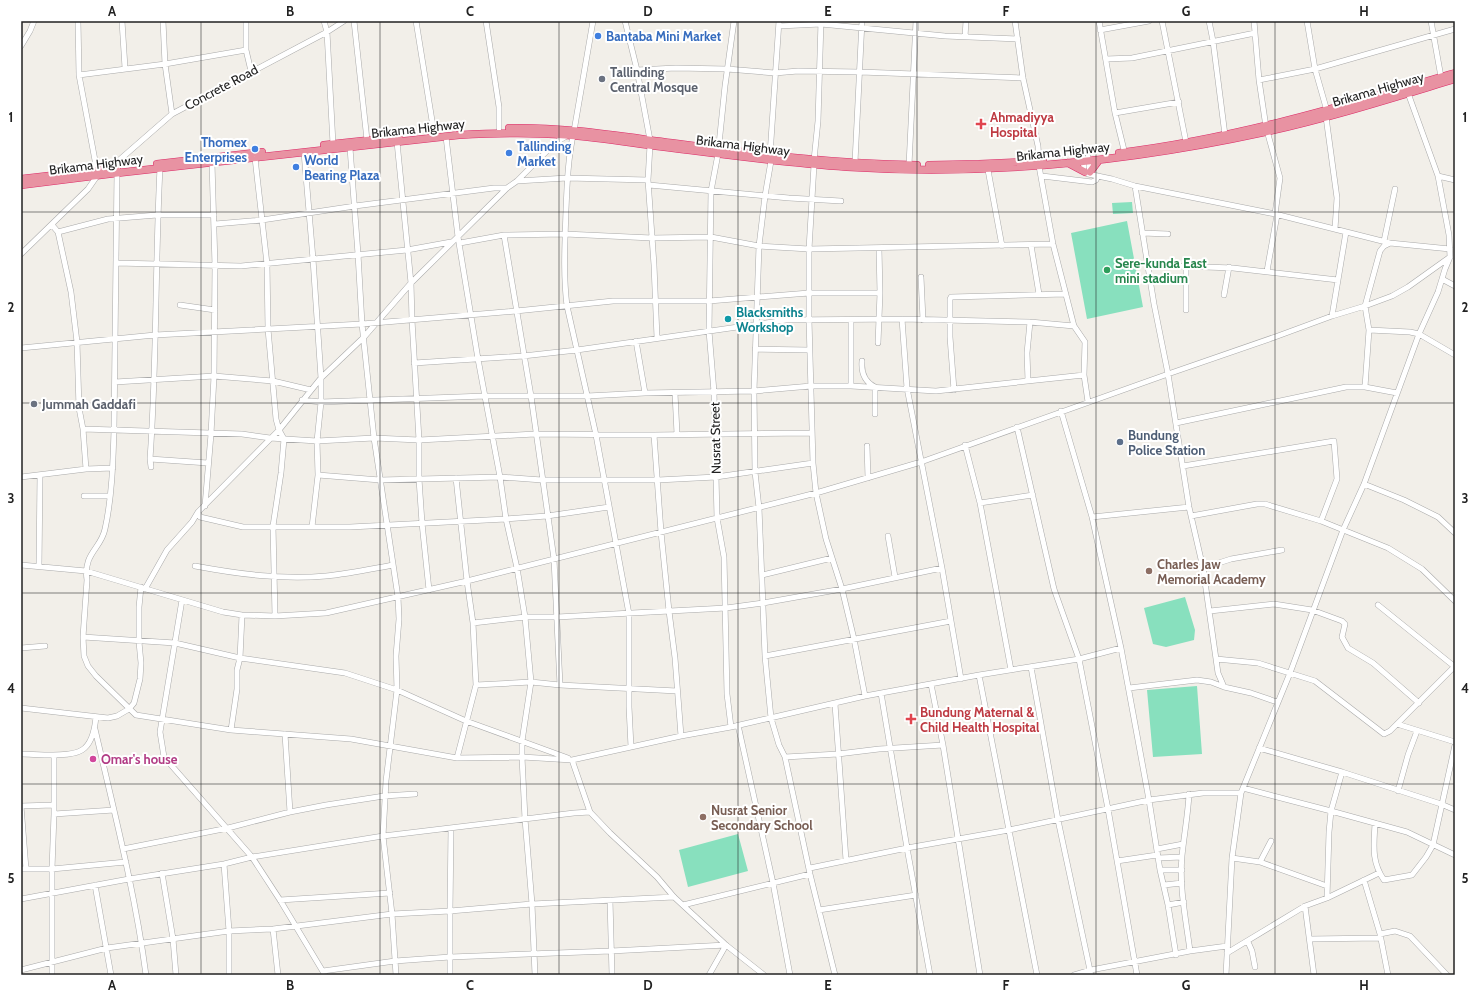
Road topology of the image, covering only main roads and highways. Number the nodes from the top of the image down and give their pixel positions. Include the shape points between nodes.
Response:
1 (1455, 73) edge
2 (1455, 79) edge
3 (1326, 114) junction
4 (1267, 129) junction
5 (572, 134) junction
6 (1125, 154) junction
7 (1085, 159) junction
8 (1099, 160) junction
9 (814, 162) junction
10 (1067, 163) junction
11 (1039, 164) junction
12 (97, 173) junction
13 (55, 178) junction
14 (21, 179) edge
15 (21, 185) edge

1 - 3 highway, Brikama Highway
2 - 3 highway, Brikama Highway
3 - 4 highway, Brikama Highway
4 - 6 highway, Brikama Highway
4 - 6 highway, Brikama Highway via 1206,144
5 - 9 highway, Brikama Highway
5 - 12 highway, Brikama Highway via 512,133 446,137 117,173
5 - 12 highway, Brikama Highway via 537,128 434,133 109,169
6 - 7 highway, Brikama Highway
6 - 8 highway, Brikama Highway
7 - 8 highway, Brikama Highway
7 - 10 highway, Brikama Highway
7 - 11 highway, Brikama Highway
8 - 10 highway via 1088,173
9 - 11 highway, Brikama Highway via 909,165
9 - 11 highway, Brikama Highway via 895,170 988,170
10 - 11 highway, Brikama Highway
12 - 13 highway, Brikama Highway
13 - 14 highway, Brikama Highway
13 - 15 highway, Brikama Highway

